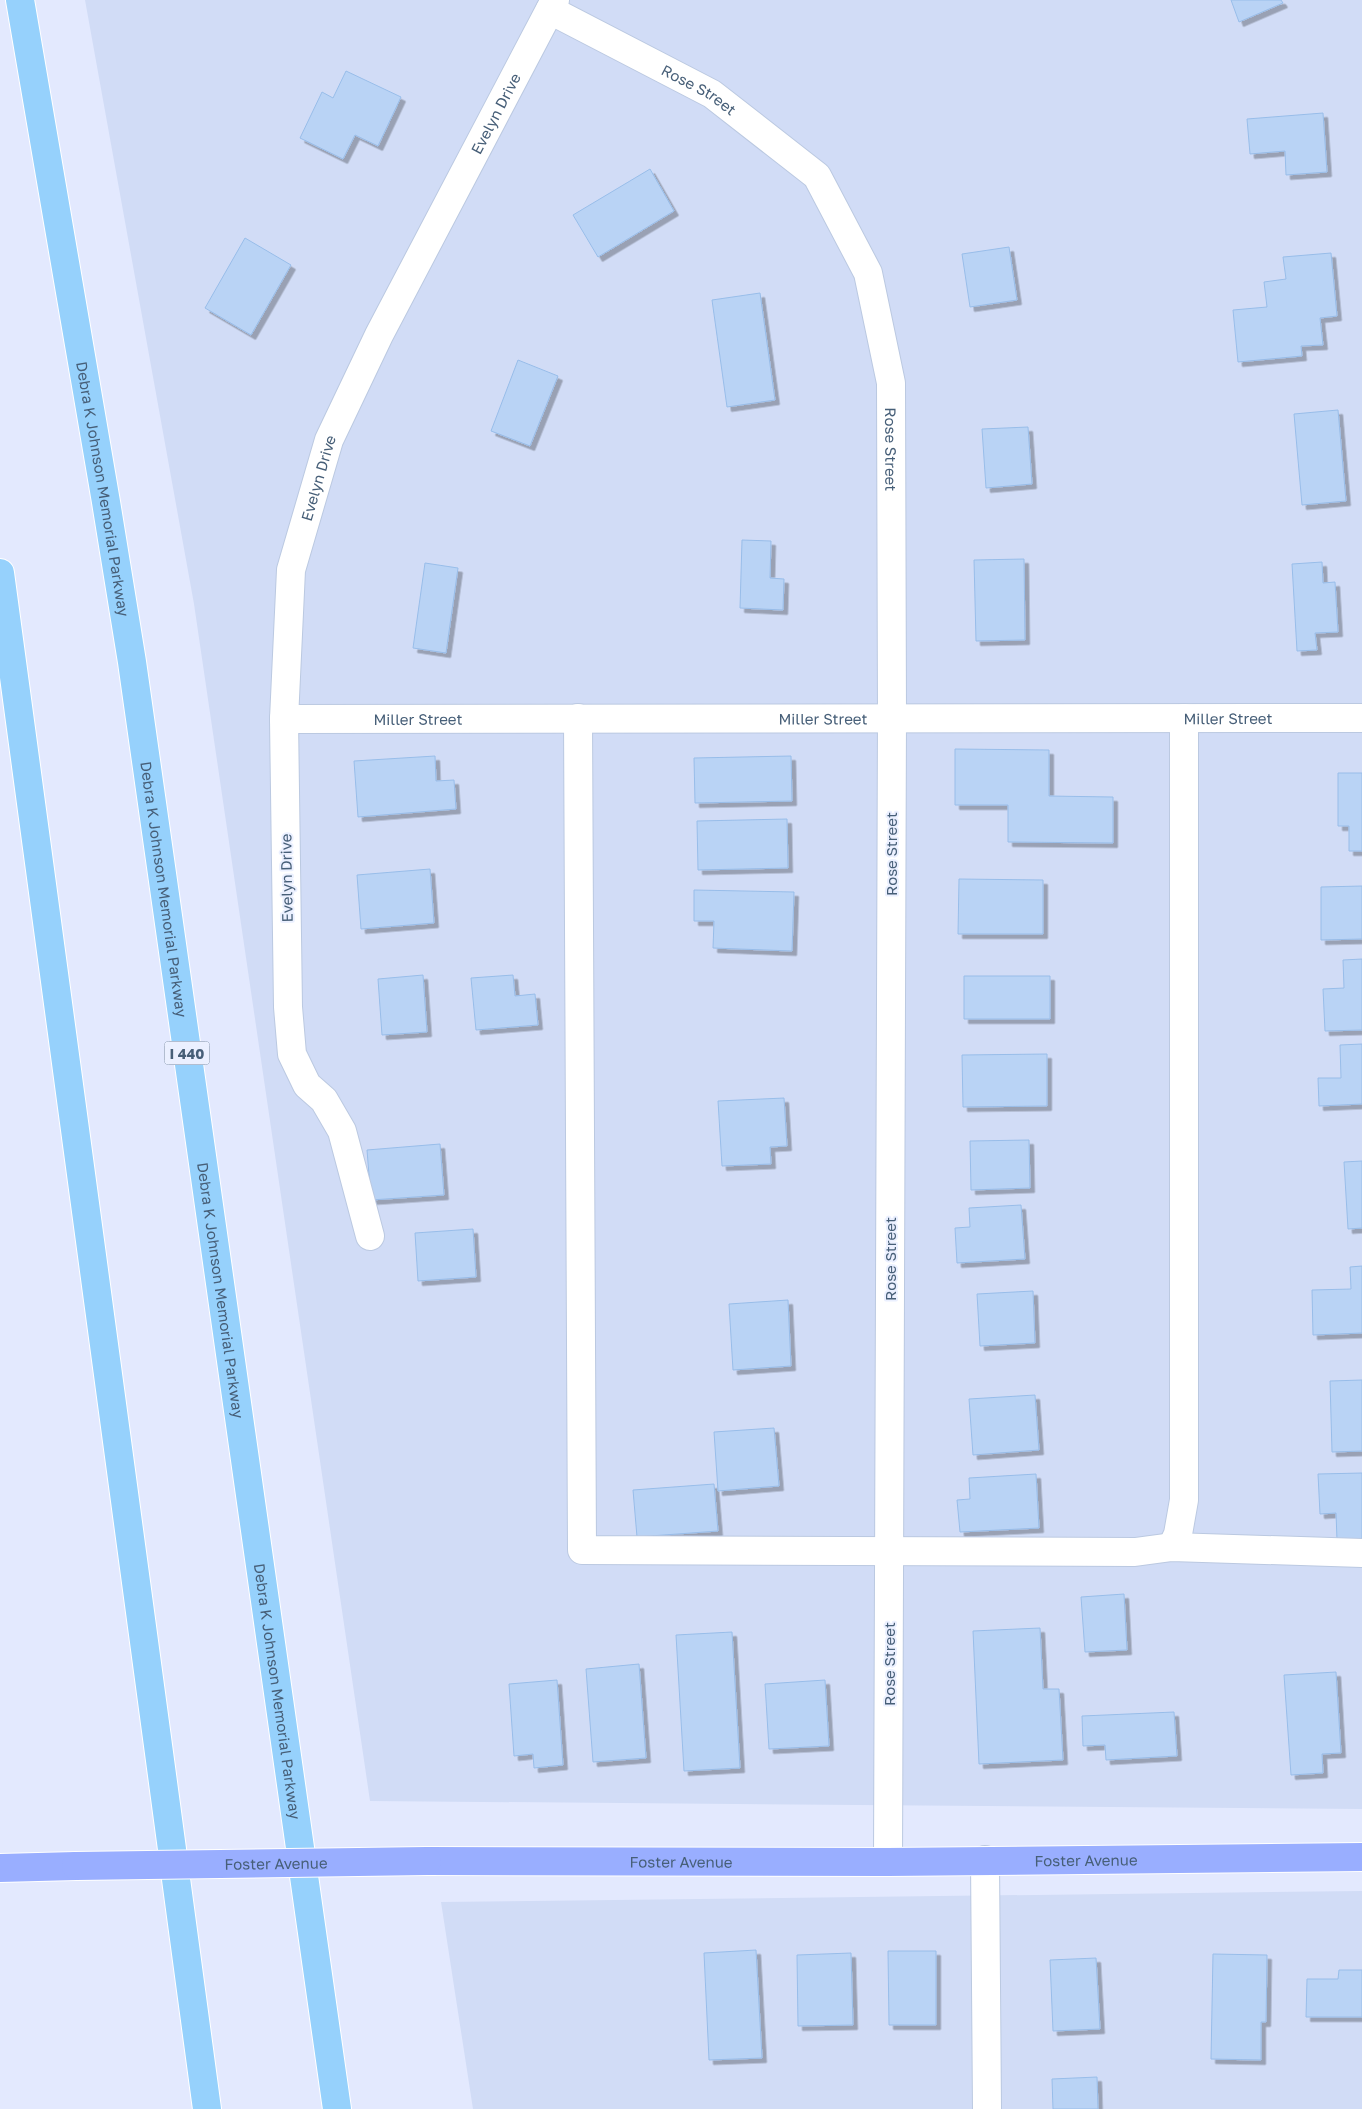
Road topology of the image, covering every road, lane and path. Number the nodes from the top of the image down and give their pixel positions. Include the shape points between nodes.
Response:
1 (20, 0) edge
2 (553, 5) edge
3 (0, 573) edge
4 (892, 717) junction
5 (578, 718) junction
6 (1184, 718) junction
7 (1362, 718) edge
8 (284, 719) junction
9 (370, 1236) dead end
10 (1172, 1547) junction
11 (890, 1553) junction
12 (1362, 1553) edge
13 (1362, 1857) edge
14 (985, 1860) junction
15 (888, 1862) junction
16 (0, 1868) edge
17 (207, 2109) edge
18 (336, 2109) edge
19 (988, 2109) edge

1 - 18 highway, Debra K Johnson Memorial Parkway / I 440 via 132,662
2 - 4 street, Rose Street via 712,94 817,176 868,273 891,383
2 - 8 street, Evelyn Drive via 378,334 329,440 291,570
3 - 17 highway
4 - 5 street, Miller Street
4 - 6 street, Miller Street
4 - 11 street, Rose Street
5 - 8 street, Miller Street
5 - 11 street via 582,1550
6 - 7 street, Miller Street
6 - 10 street via 1184,1500 1178,1534
8 - 9 street, Evelyn Drive via 288,1007 292,1054 307,1085 324,1100 342,1131
10 - 11 street via 1135,1552
10 - 12 street
11 - 15 street, Rose Street
13 - 14 main road, Foster Avenue
14 - 15 main road, Foster Avenue
14 - 19 street
15 - 16 main road, Foster Avenue, bridge via 427,1862

